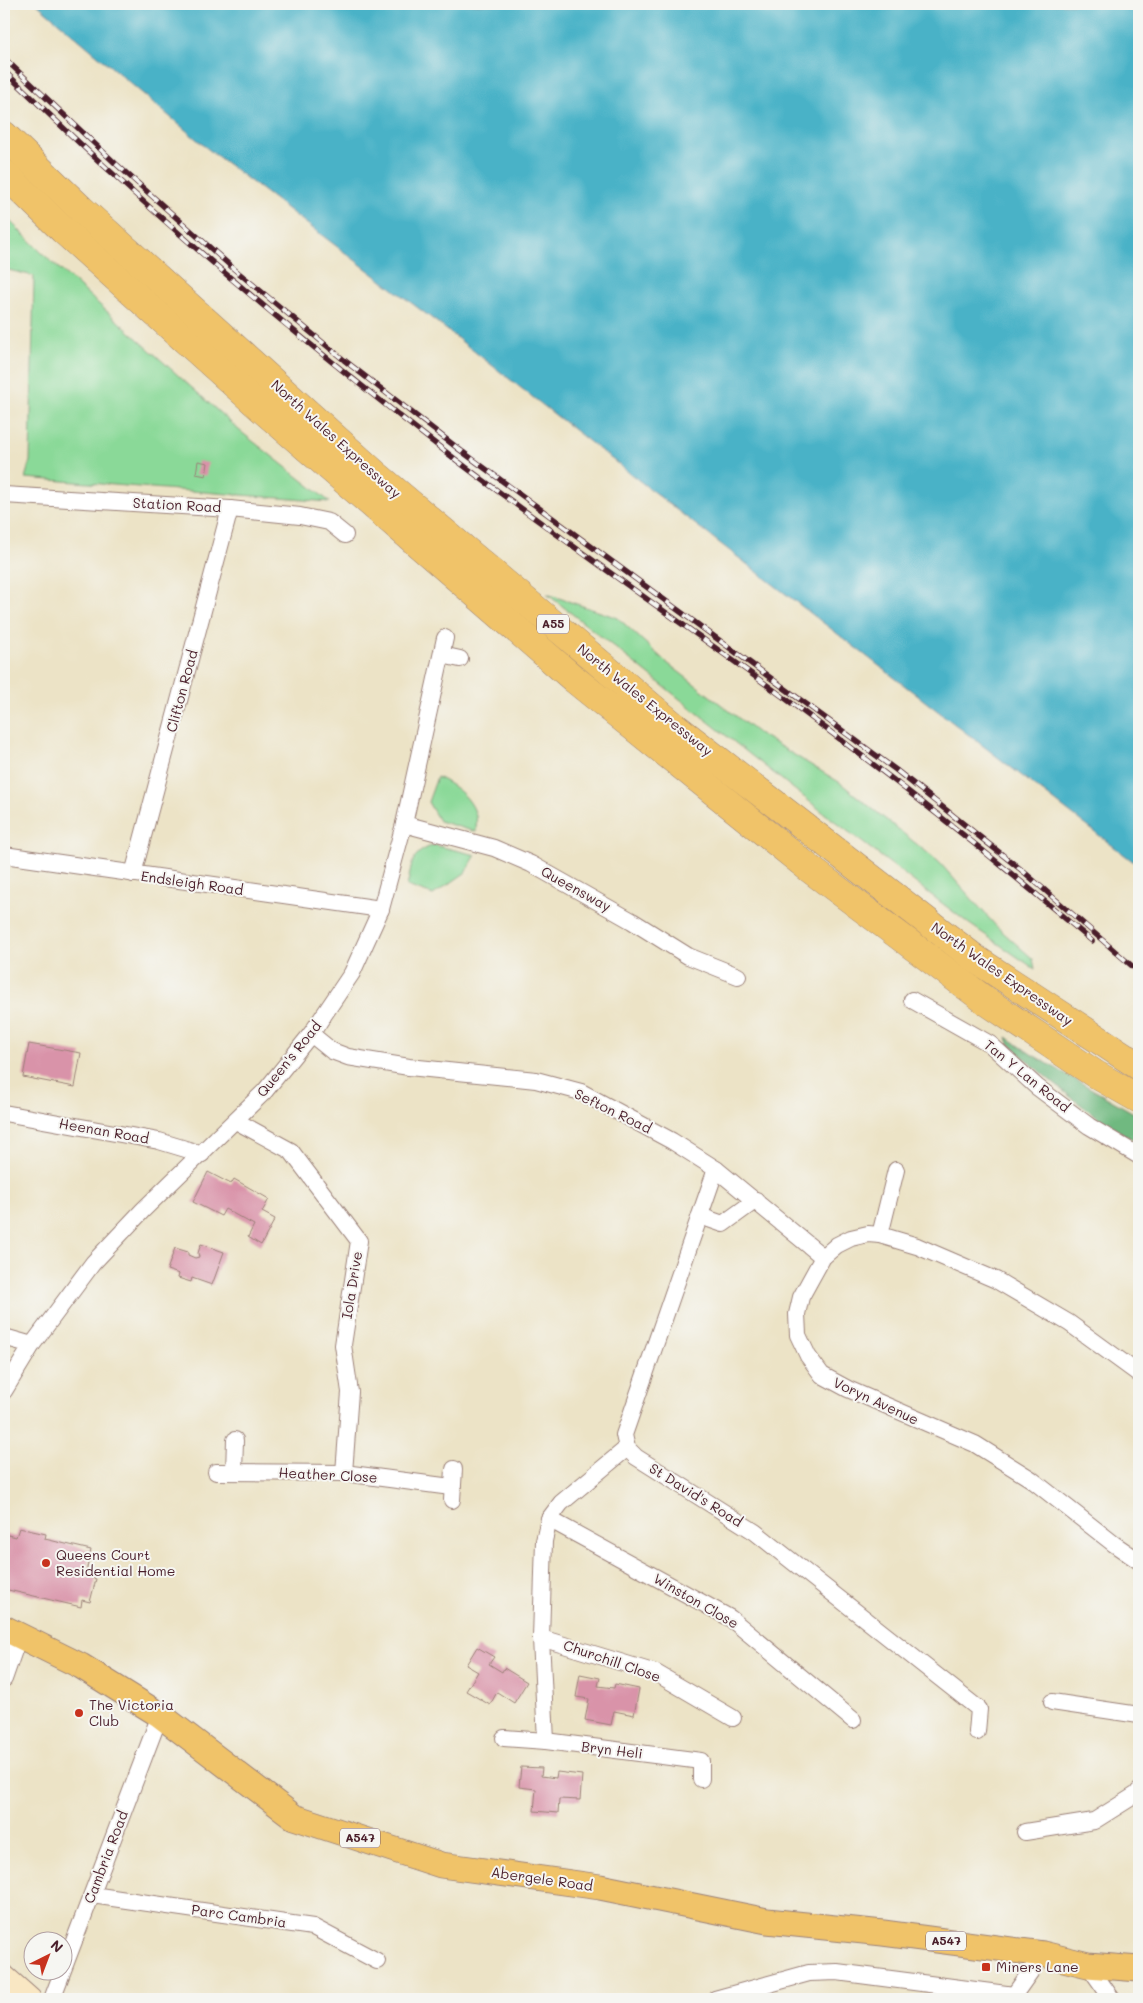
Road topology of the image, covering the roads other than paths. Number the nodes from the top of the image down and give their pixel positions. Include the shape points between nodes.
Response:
1 (4, 135) edge
2 (4, 173) edge
3 (4, 495) edge
4 (230, 509) junction
5 (345, 535) dead end
6 (460, 659) dead end
7 (404, 824) junction
8 (4, 855) edge
9 (133, 874) junction
10 (381, 909) junction
11 (738, 976) dead end
12 (912, 1000) dead end
13 (311, 1034) junction
14 (1139, 1066) edge
15 (1139, 1099) edge
16 (4, 1114) edge
17 (236, 1121) junction
18 (202, 1154) junction
19 (1139, 1156) edge
20 (716, 1169) junction
21 (896, 1170) dead end
22 (756, 1200) junction
23 (700, 1216) junction
24 (880, 1235) junction
25 (824, 1257) junction
26 (4, 1337) edge
27 (32, 1345) junction
28 (1139, 1374) edge
29 (4, 1391) edge
30 (235, 1440) dead end
31 (627, 1448) junction
32 (454, 1469) dead end
33 (216, 1472) dead end
34 (234, 1472) junction
35 (344, 1473) junction
36 (549, 1520) junction
37 (1139, 1561) edge
38 (11, 1632) edge
39 (541, 1638) junction
40 (4, 1679) edge
41 (1052, 1702) dead end
42 (160, 1715) junction
43 (1139, 1715) edge
44 (733, 1718) dead end
45 (853, 1720) dead end
46 (977, 1732) dead end
47 (504, 1738) dead end
48 (546, 1741) junction
49 (701, 1779) dead end
50 (1139, 1791) edge
51 (1025, 1832) dead end
52 (92, 1895) junction
53 (1043, 1954) junction
54 (377, 1962) dead end
55 (1088, 1965) junction
56 (1139, 1969) edge
57 (4, 1976) edge
58 (30, 1999) edge
59 (52, 1999) edge
60 (715, 1999) edge
61 (1112, 1999) edge

1 - 14 highway, North Wales Expressway / A55 via 80,210 374,473 672,724 977,960
2 - 15 highway, North Wales Expressway / A55 via 261,408 574,679 810,869 986,1001
3 - 4 street, Station Road
4 - 5 street, Station Road via 329,522
4 - 9 street, Clifton Road
6 - 7 street, Queen's Road via 443,646
7 - 10 street, Queen's Road
7 - 11 street, Queensway via 494,848 531,864 688,956
8 - 9 street, Endsleigh Road
9 - 10 street, Endsleigh Road
10 - 13 street, Queen's Road via 352,973
12 - 19 street, Tan Y Lan Road via 990,1044 1037,1087 1082,1121
13 - 17 street, Queen's Road via 266,1091
13 - 20 street, Sefton Road via 332,1051 348,1057 409,1067 536,1080 581,1092 672,1141
16 - 18 street, Heenan Road via 159,1141
17 - 18 street, Queen's Road
17 - 35 street, Iola Drive via 291,1151 359,1241 343,1345 350,1392
18 - 27 street, Queen's Road via 93,1263
20 - 22 street, Sefton Road
20 - 23 street
21 - 24 street
22 - 23 street via 723,1224
22 - 25 street, Sefton Road
23 - 31 street via 624,1435
24 - 25 street, Voryn Avenue via 851,1238 837,1244
24 - 28 street, Voryn Avenue via 917,1246 996,1280 1069,1323
25 - 37 street, Voryn Avenue via 801,1297 797,1314 798,1336 822,1375 975,1444 1031,1479
26 - 27 street
27 - 29 street, Queen's Road
30 - 34 street
31 - 36 street, Churchill Close via 561,1503
31 - 46 street, St David's Road via 636,1458 755,1532 980,1709
32 - 35 street, Heather Close via 452,1493
33 - 34 street, Heather Close
34 - 35 street, Heather Close
36 - 39 street, Churchill Close via 544,1541
36 - 45 street, Winston Close via 730,1618
38 - 40 street
38 - 42 main road, Abergele Road / A547 via 81,1666
39 - 44 street, Churchill Close via 656,1674
39 - 48 street, Churchill Close
41 - 43 street
42 - 52 street, Cambria Road
42 - 53 main road, Abergele Road / A547 via 294,1816 441,1865 600,1887 766,1921
47 - 48 street, Bryn Heli
48 - 49 street, Bryn Heli via 702,1762
50 - 51 street via 1094,1821
52 - 54 street, Parc Cambria via 313,1927
52 - 59 street, Cambria Road
53 - 55 main road, Abergele Road / A547
53 - 60 street via 1014,1995 837,1972 809,1973
55 - 56 main road, Abergele Road / A547
55 - 61 street
57 - 58 street

